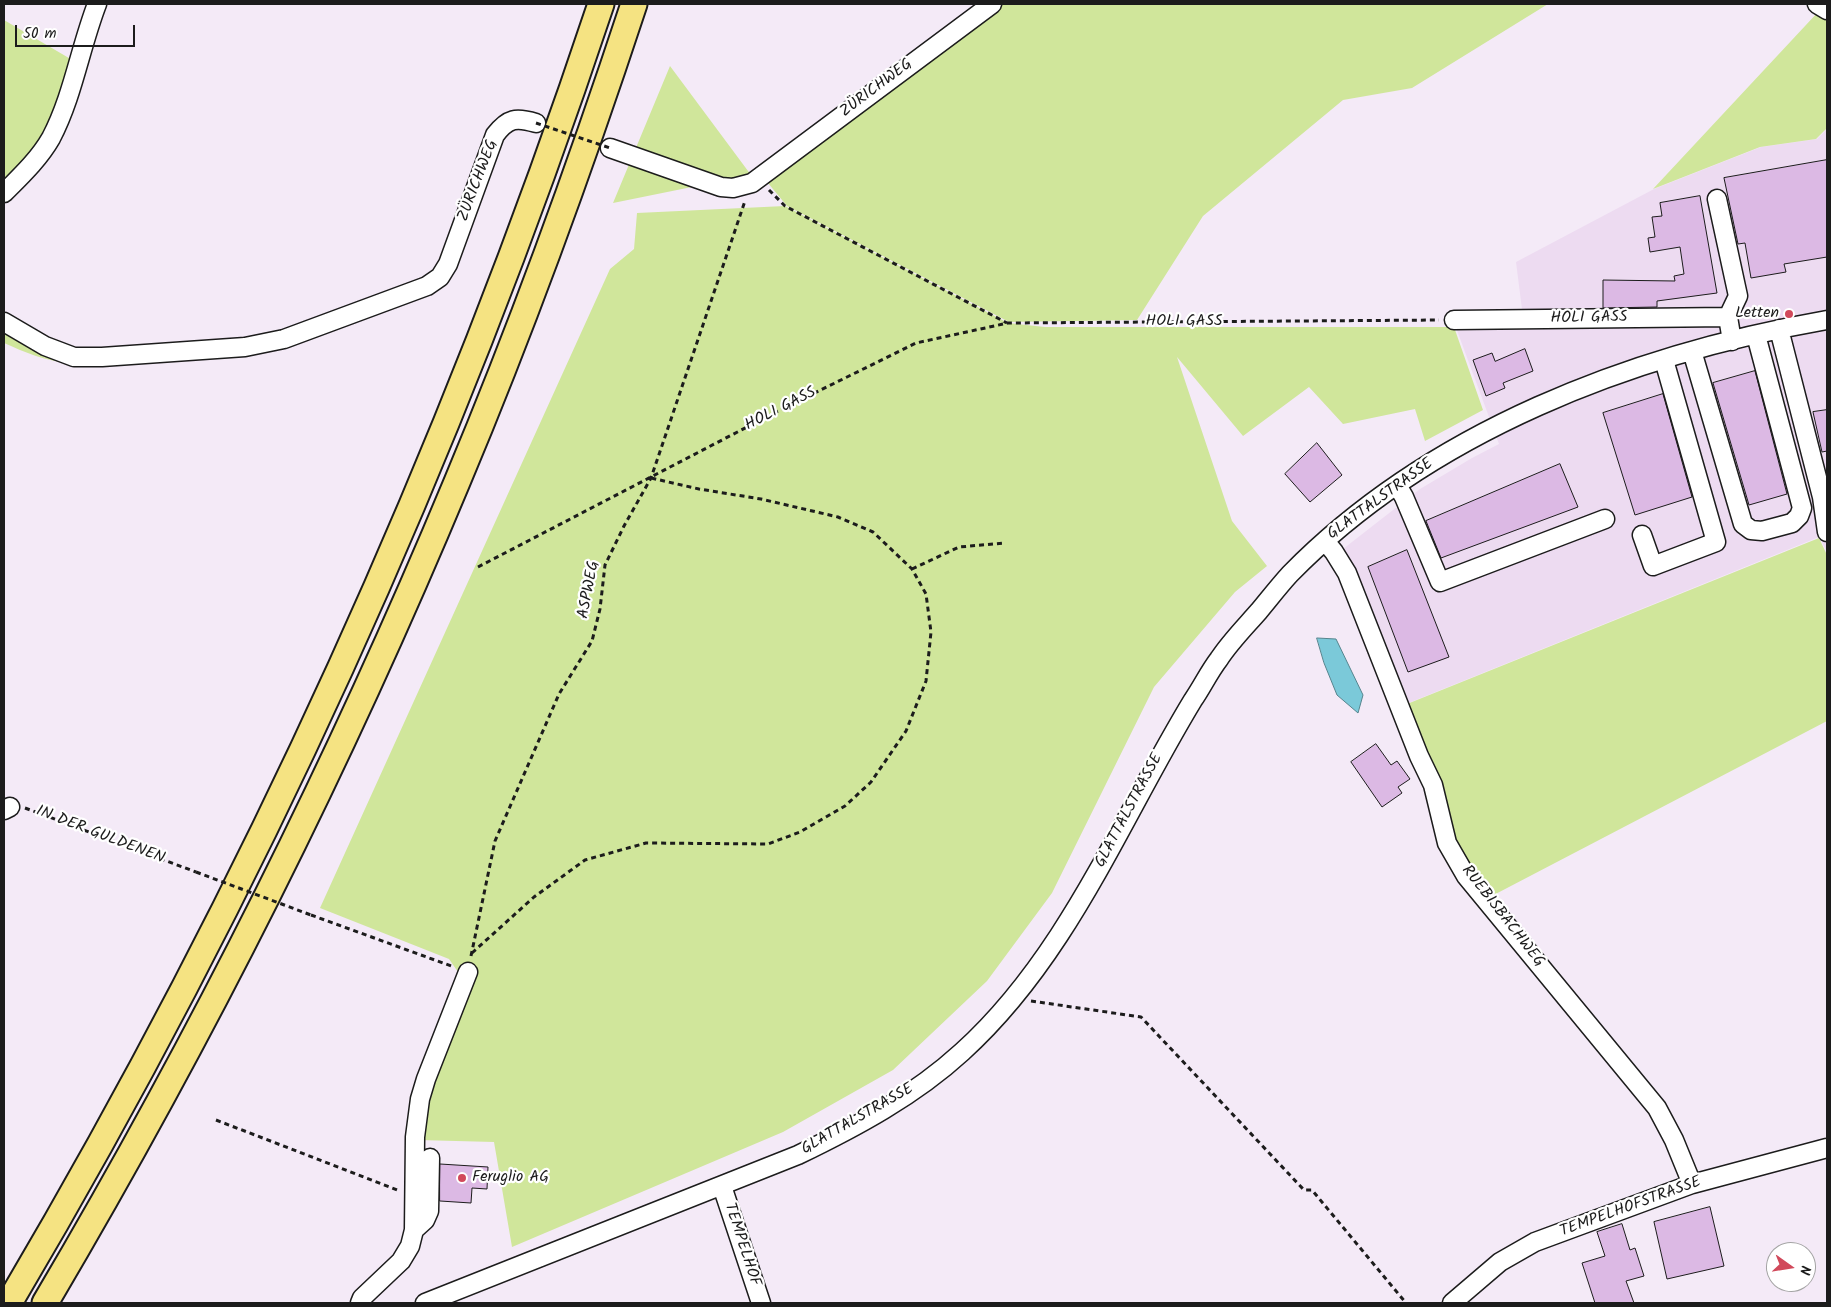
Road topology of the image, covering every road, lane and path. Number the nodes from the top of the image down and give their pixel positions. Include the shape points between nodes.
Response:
1 (97, 4) edge
2 (601, 4) edge
3 (634, 4) edge
4 (992, 4) edge
5 (1817, 4) edge
6 (1827, 10) edge
7 (536, 123) joint
8 (610, 148) joint
9 (755, 181) junction
10 (4, 193) edge
11 (1717, 199) dead end
12 (1728, 318) junction
13 (1454, 320) joint
14 (1827, 320) edge
15 (4, 322) edge
16 (1008, 323) junction
17 (1779, 329) junction
18 (1756, 335) junction
19 (1732, 341) junction
20 (1692, 351) junction
21 (1664, 360) junction
22 (651, 478) junction
23 (1397, 485) junction
24 (1605, 519) dead end
25 (1827, 532) edge
26 (1642, 535) dead end
27 (1325, 541) junction
28 (1005, 543) dead end
29 (478, 567) dead end
30 (912, 569) junction
31 (7, 808) edge
32 (471, 954) junction
33 (468, 972) junction
34 (1016, 996) junction
35 (216, 1120) dead end
36 (1827, 1148) edge
37 (430, 1158) dead end
38 (1692, 1184) junction
39 (722, 1186) junction
40 (414, 1197) junction
41 (414, 1230) junction
42 (8, 1303) edge
43 (45, 1303) edge
44 (360, 1303) edge
45 (425, 1303) edge
46 (761, 1303) edge
47 (1406, 1303) edge
48 (1452, 1303) edge

1 - 10 street via 57,126 40,155
2 - 42 highway via 524,224 462,386 396,546 324,705 250,861 175,1007 88,1167
3 - 43 highway via 571,189 523,316 459,479 390,639 239,954 158,1106
4 - 9 street, ZÜRICHWEG
5 - 6 street
7 - 8 path, bridge
7 - 15 street, ZÜRICHWEG via 512,120 496,136 448,264 440,277 427,286 284,339 245,346 74,357 45,346
8 - 9 street, ZÜRICHWEG via 721,187 734,188
9 - 16 path via 785,206
9 - 22 path, ASPWEG via 724,261
11 - 12 street via 1738,296
12 - 13 street, HOLI GASS
12 - 19 street
13 - 16 path, HOLI GASS
14 - 17 street, GLATTALSTRASSE
16 - 22 path, HOLI GASS via 916,343
17 - 18 street, GLATTALSTRASSE
17 - 25 street via 1822,497
18 - 19 street, GLATTALSTRASSE
18 - 20 street via 1802,508 1792,523 1762,531 1752,530 1743,524
19 - 20 street, GLATTALSTRASSE
20 - 21 street, GLATTALSTRASSE
21 - 23 street, GLATTALSTRASSE via 1618,374 1526,411 1452,450
21 - 26 street via 1716,542 1653,566
22 - 29 path, HOLI GASS
22 - 30 path via 838,516 873,532
22 - 32 path, ASPWEG via 605,565 592,641 559,694 495,841
23 - 24 street via 1440,582
23 - 27 street, GLATTALSTRASSE
27 - 34 street, GLATTALSTRASSE via 1289,576 1220,657 1162,751 1074,914
27 - 38 street, RUEBISBACHWEG via 1347,573 1433,786 1447,843 1466,876 1657,1108
28 - 30 path via 959,547
30 - 32 path via 926,594 932,632 926,681 906,732 871,782 845,806 800,832 768,844 646,843 585,860 534,896
31 - 33 path, IN DER GULDENEN, bridge via 21,806 31,809
32 - 33 path, ASPWEG
33 - 40 street via 420,1099 415,1137
34 - 39 street, GLATTALSTRASSE via 962,1053 905,1096 834,1138
34 - 47 path via 1141,1017 1304,1190 1312,1190
35 - 40 path
36 - 38 street, TEMPELHOFSTRASSE
37 - 41 street via 429,1211
38 - 48 street, TEMPELHOFSTRASSE via 1535,1242 1500,1262
39 - 45 street, GLATTALSTRASSE
39 - 46 street, TEMPELHOF
40 - 41 street
41 - 44 street via 401,1261

